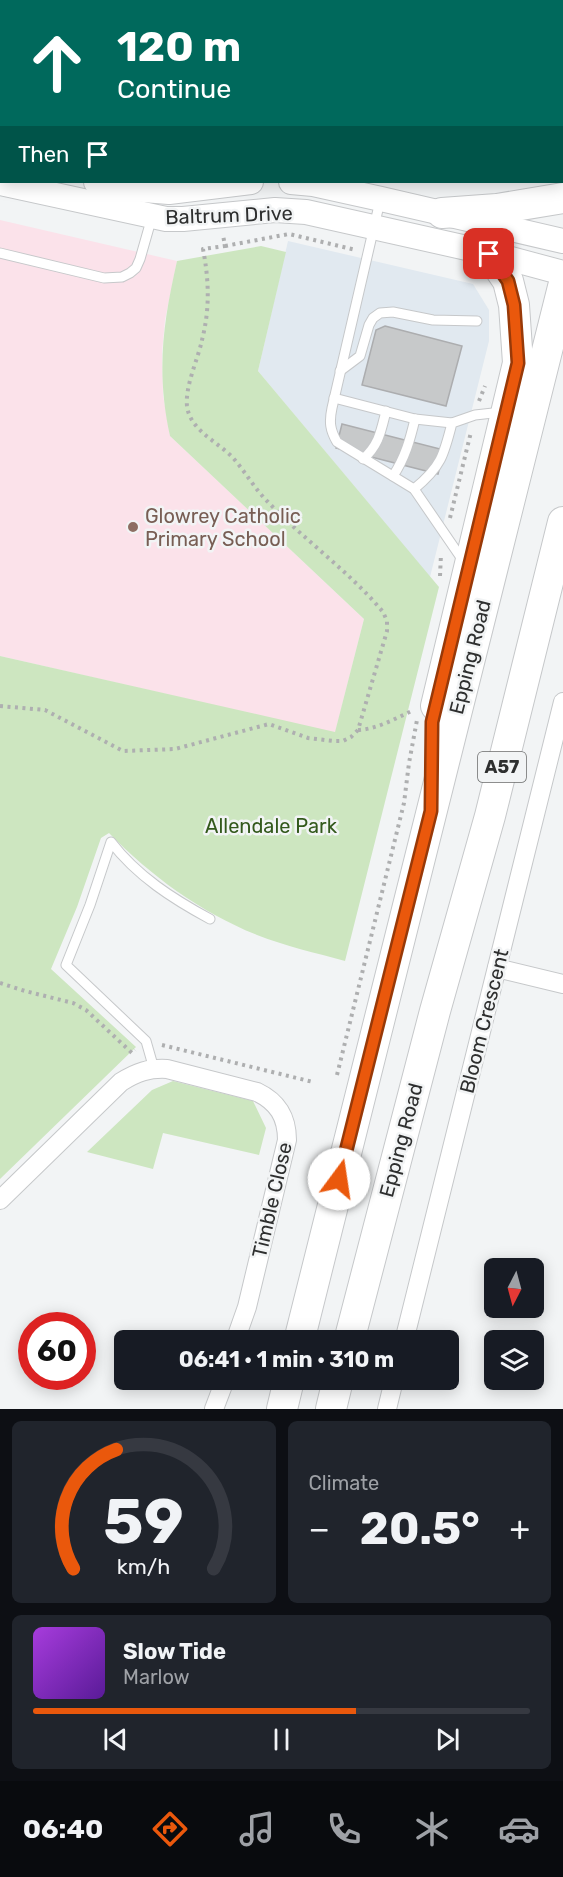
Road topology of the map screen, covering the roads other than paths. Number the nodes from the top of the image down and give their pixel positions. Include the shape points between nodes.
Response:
1 (0, 183) edge
2 (101, 183) edge
3 (243, 183) edge
4 (249, 183) edge
5 (302, 183) edge
6 (563, 198) edge
7 (381, 199) junction
8 (251, 211) junction
9 (442, 213) junction
10 (152, 217) junction
11 (374, 227) junction
12 (563, 241) edge
13 (0, 253) edge
14 (489, 254) junction
15 (563, 273) edge
16 (563, 287) edge
17 (477, 321) dead end
18 (340, 371) junction
19 (334, 398) junction
20 (520, 404) junction
21 (386, 411) junction
22 (415, 419) junction
23 (452, 423) junction
24 (363, 459) junction
25 (393, 476) junction
26 (414, 489) junction
27 (563, 522) edge
28 (468, 571) junction
29 (563, 702) edge
30 (431, 811) junction
31 (210, 919) dead end
32 (497, 968) junction
33 (563, 984) edge
34 (154, 1069) junction
35 (0, 1200) edge
36 (239, 1330) edge
37 (302, 1330) edge
38 (352, 1330) edge
39 (407, 1330) edge
40 (221, 1390) edge
41 (287, 1390) edge
42 (392, 1390) edge
43 (214, 1409) edge
44 (282, 1409) edge
45 (387, 1409) edge

1 - 10 street, Baltrum Drive
2 - 3 street, Baltrum Drive via 169,192
4 - 8 street
5 - 7 street, Baltrum Drive
6 - 9 main road
7 - 9 street, Baltrum Drive
7 - 11 lane
8 - 10 street, Baltrum Drive via 183,219
8 - 11 street, Baltrum Drive via 306,212
9 - 12 street, Baltrum Drive
10 - 13 lane via 141,259 122,277 104,278
11 - 14 street, Baltrum Drive
11 - 18 lane
14 - 15 street, Baltrum Drive
14 - 20 main road via 508,281 514,305
16 - 20 main road, Epping Road
17 - 18 lane via 380,313 369,324 360,356
18 - 19 lane
19 - 21 lane
19 - 24 lane via 331,432 337,442
20 - 23 lane
20 - 28 main road
20 - 30 main road, Epping Road
21 - 22 lane
21 - 24 lane via 381,434
22 - 23 lane
22 - 25 lane via 409,446
23 - 26 lane via 445,454 432,474
24 - 25 lane
25 - 26 lane
26 - 28 lane
27 - 38 main road, Epping Road / A57 via 490,816
28 - 30 main road via 432,722
29 - 32 street, Bloom Crescent
30 - 37 main road, Epping Road
31 - 34 lane via 146,878 111,842 66,965 146,1041
32 - 33 street
32 - 39 street, Bloom Crescent
34 - 35 street, Timble Close via 121,1082
34 - 36 street, Timble Close via 257,1092 274,1103 285,1120 285,1154
40 - 43 street
41 - 44 main road
42 - 45 street

